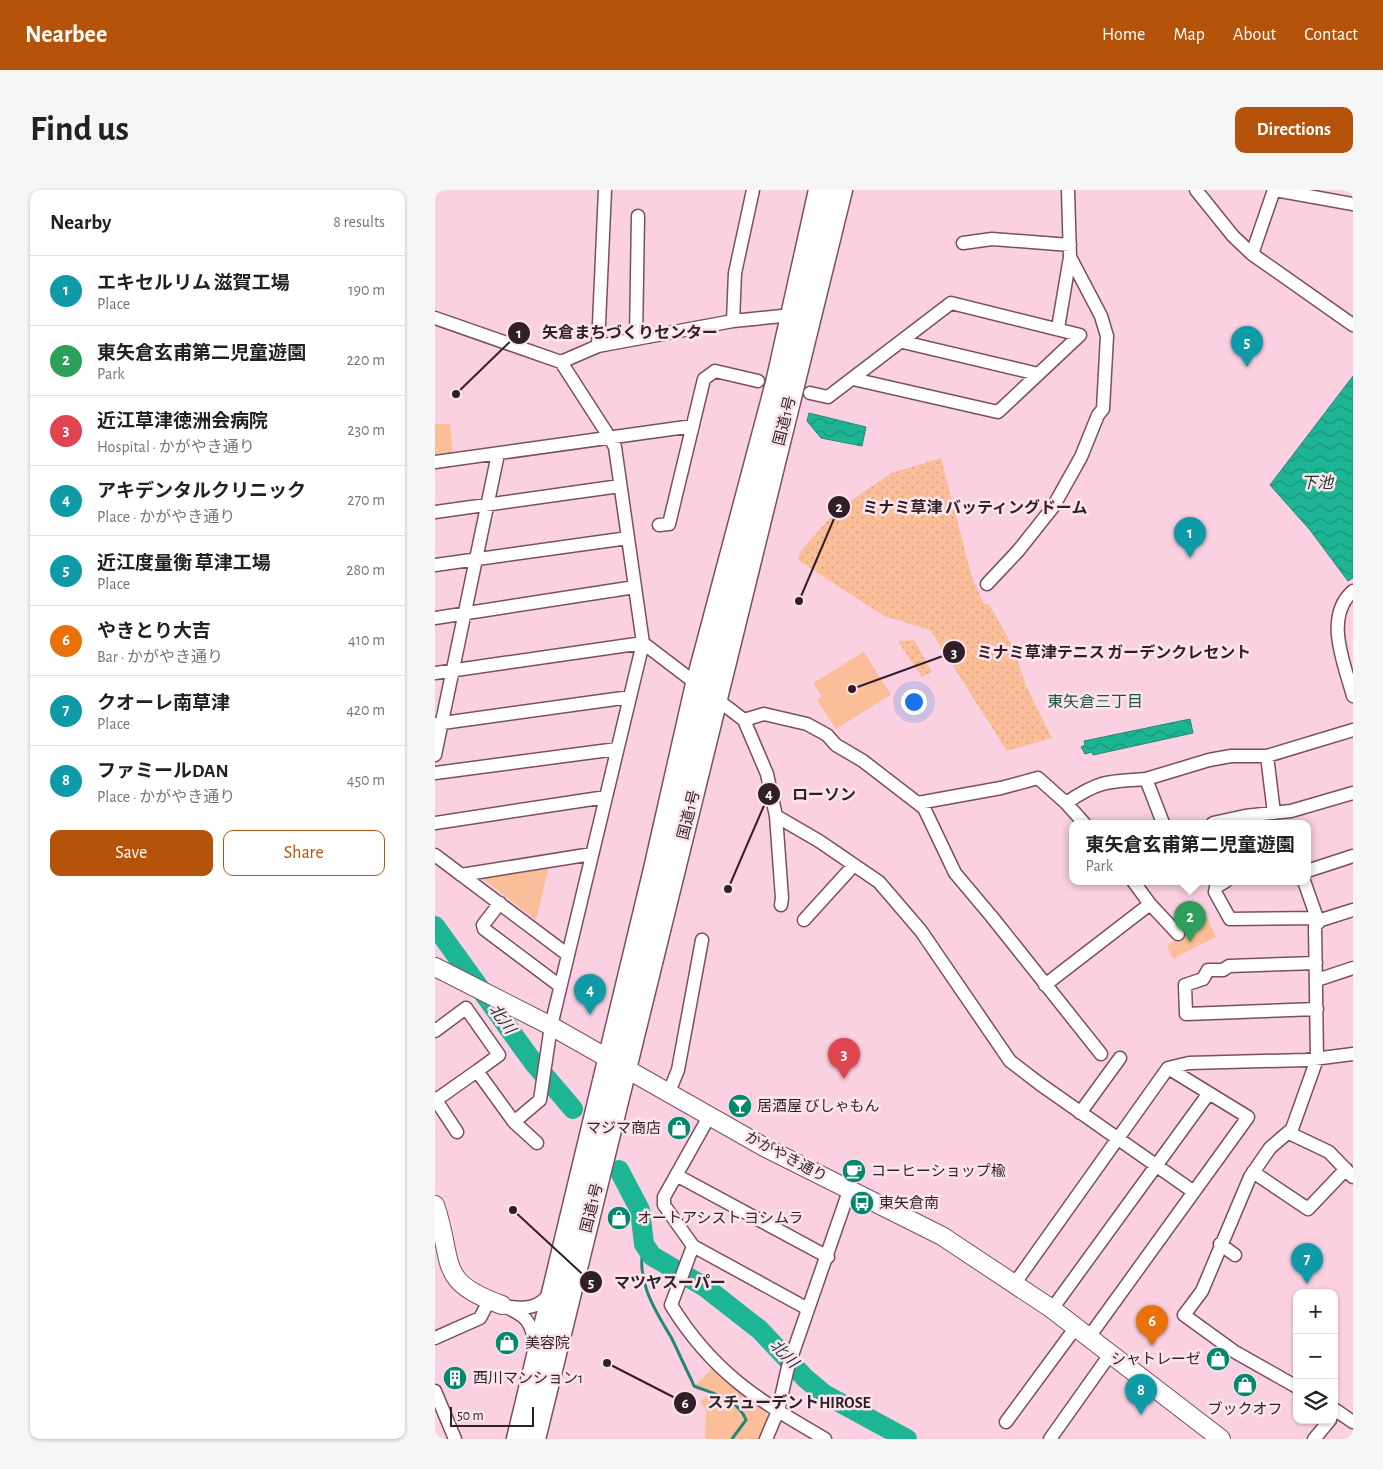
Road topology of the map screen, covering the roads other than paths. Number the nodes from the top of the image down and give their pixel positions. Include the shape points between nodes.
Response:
1 (605, 190) edge
2 (753, 190) edge
3 (820, 190) edge
4 (841, 190) edge
5 (1068, 190) edge
6 (1196, 190) edge
7 (1274, 190) edge
8 (1353, 204) edge
9 (638, 216) dead end
10 (963, 244) dead end
11 (1070, 251) junction
12 (1252, 254) junction
13 (791, 316) junction
14 (435, 318) edge
15 (733, 321) junction
16 (1353, 325) edge
17 (1058, 328) junction
18 (636, 339) junction
19 (903, 342) junction
20 (598, 346) junction
21 (561, 362) junction
22 (1038, 374) junction
23 (853, 379) junction
24 (758, 381) dead end
25 (810, 393) dead end
26 (693, 426) junction
27 (610, 438) junction
28 (498, 454) junction
29 (435, 462) edge
30 (620, 486) junction
31 (487, 504) junction
32 (435, 512) edge
33 (659, 525) dead end
34 (627, 538) junction
35 (476, 559) junction
36 (435, 565) edge
37 (987, 584) dead end
38 (635, 587) junction
39 (1353, 591) edge
40 (464, 614) junction
41 (435, 618) edge
42 (643, 643) junction
43 (453, 670) junction
44 (435, 673) edge
45 (697, 684) junction
46 (630, 696) junction
47 (1353, 696) edge
48 (717, 700) junction
49 (744, 720) junction
50 (438, 724) edge
51 (1353, 730) edge
52 (617, 749) junction
53 (435, 755) edge
54 (1267, 756) junction
55 (435, 774) edge
56 (1146, 779) junction
57 (1353, 793) edge
58 (605, 797) junction
59 (1066, 802) junction
60 (918, 803) junction
61 (1274, 813) junction
62 (777, 816) junction
63 (1081, 820) edge
64 (1162, 820) edge
65 (1226, 820) edge
66 (435, 823) edge
67 (592, 854) junction
68 (435, 855) edge
69 (1353, 856) edge
70 (854, 865) junction
71 (1311, 870) edge
72 (461, 875) junction
73 (1136, 885) edge
74 (1219, 885) edge
75 (1306, 885) edge
76 (500, 904) junction
77 (1150, 904) junction
78 (781, 905) dead end
79 (1353, 910) edge
80 (1319, 919) junction
81 (804, 920) dead end
82 (1178, 934) dead end
83 (701, 940) dead end
84 (568, 955) junction
85 (1316, 963) junction
86 (435, 967) edge
87 (1353, 968) edge
88 (1317, 980) junction
89 (1045, 985) junction
90 (560, 986) junction
91 (1317, 1009) junction
92 (551, 1026) junction
93 (435, 1031) edge
94 (1101, 1054) dead end
95 (1353, 1054) edge
96 (1120, 1058) dead end
97 (1317, 1059) junction
98 (617, 1063) junction
99 (1168, 1068) junction
100 (477, 1071) junction
101 (669, 1092) junction
102 (1209, 1093) junction
103 (436, 1099) edge
104 (1080, 1112) junction
105 (710, 1115) junction
106 (514, 1122) junction
107 (457, 1132) dead end
108 (1289, 1133) junction
109 (1117, 1138) junction
110 (537, 1144) dead end
111 (1156, 1165) junction
112 (1253, 1172) junction
113 (1349, 1173) edge
114 (676, 1175) junction
115 (849, 1191) junction
116 (1194, 1192) junction
117 (435, 1205) edge
118 (1220, 1244) junction
119 (693, 1246) junction
120 (1235, 1256) dead end
121 (828, 1257) junction
122 (1015, 1282) junction
123 (555, 1285) junction
124 (496, 1303) junction
125 (808, 1309) junction
126 (1052, 1309) junction
127 (1083, 1332) junction
128 (435, 1338) edge
129 (1111, 1353) junction
130 (535, 1368) junction
131 (1293, 1385) edge
132 (435, 1391) edge
133 (777, 1411) junction
134 (1338, 1416) edge
135 (1006, 1422) dead end
136 (1353, 1422) edge
137 (1326, 1424) edge
138 (455, 1439) edge
139 (518, 1439) edge
140 (534, 1439) edge
141 (766, 1439) edge
142 (825, 1439) edge
143 (1050, 1439) edge
144 (1221, 1439) edge
145 (1314, 1439) edge

1 - 20 street
2 - 15 street via 735,272
3 - 13 highway, 国道1号
4 - 48 highway, 国道1号
5 - 11 street
6 - 12 street
7 - 8 street
7 - 12 street
9 - 18 street
10 - 11 street via 992,239
11 - 17 street
11 - 37 street via 1107,336 1103,409 1053,507
12 - 16 street
13 - 15 street
13 - 45 highway, 国道1号 via 777,383
14 - 21 street
15 - 18 street
17 - 19 street via 951,303
17 - 22 street via 1081,335
18 - 20 street
19 - 22 street
19 - 23 street
20 - 21 street
21 - 27 street
22 - 23 street via 998,412
23 - 25 street via 828,397
24 - 26 street via 715,371 704,379
26 - 27 street
26 - 33 street via 669,524
27 - 28 street
27 - 30 street via 615,447
28 - 29 street
28 - 31 street
30 - 31 street
30 - 34 street
31 - 32 street
31 - 35 street
34 - 35 street
34 - 38 street
35 - 36 street
35 - 40 street
38 - 40 street
38 - 42 street
39 - 47 street via 1342,602 1338,618 1341,649
40 - 41 street
40 - 43 street
42 - 43 street
42 - 45 street
42 - 46 street
43 - 44 street
43 - 50 street
45 - 48 street
45 - 98 highway, 国道1号 via 655,869
46 - 50 street
46 - 52 street
48 - 49 street
48 - 98 highway, 国道1号
49 - 60 street via 764,714 807,724 827,735 836,745 863,761
49 - 62 street via 767,774
50 - 53 street
51 - 54 street
52 - 55 street
52 - 58 street
54 - 56 street via 1209,760
54 - 61 street
56 - 59 street via 1111,781 1089,787
56 - 64 street
57 - 61 street via 1291,812
58 - 66 street
58 - 67 street
59 - 60 street via 1038,778
59 - 63 street
60 - 89 street via 932,820 940,846 955,874
61 - 65 street
62 - 70 street
62 - 78 street
67 - 72 street
67 - 84 street
68 - 72 street
69 - 71 street
70 - 81 street
70 - 104 street via 879,882 921,931 1010,1061
72 - 76 street
73 - 77 street
74 - 80 street via 1215,892 1230,919
75 - 80 street
76 - 84 street
76 - 90 street via 483,925 484,929
77 - 82 street
77 - 89 street
79 - 80 street
80 - 85 street via 1315,926
83 - 101 street via 678,1070
84 - 90 street
85 - 88 street
85 - 91 street via 1229,966 1223,970 1208,970 1203,979 1185,985 1186,1014
86 - 92 street, かがやき通り
87 - 88 street
88 - 91 street
89 - 94 street
90 - 92 street
91 - 97 street
92 - 98 street, かがやき通り
92 - 106 street via 540,1100
93 - 100 street via 466,1008 499,1055
95 - 97 street
96 - 104 street
97 - 99 street via 1189,1063
97 - 108 street
98 - 101 street, かがやき通り
98 - 123 highway, 国道1号
98 - 140 highway, 国道1号
99 - 102 street
99 - 109 street
100 - 103 street
100 - 106 street
101 - 105 street, かがやき通り
102 - 111 street
102 - 116 street via 1248,1117
103 - 107 street
104 - 109 street
105 - 114 street
105 - 115 street, かがやき通り via 763,1147
106 - 110 street
108 - 112 street via 1270,1148
108 - 113 street via 1329,1152
109 - 111 street
109 - 122 street
111 - 116 street
111 - 126 street
112 - 113 street via 1308,1209
112 - 118 street
114 - 119 street via 663,1202
114 - 121 street
115 - 121 street
115 - 122 street, かがやき通り via 942,1236
116 - 127 street
117 - 124 street via 451,1275 471,1294
118 - 120 street
118 - 131 street via 1202,1290 1184,1315 1235,1352
119 - 125 street
119 - 133 street via 671,1305 689,1335 719,1368
121 - 125 street
122 - 126 street, かがやき通り
123 - 124 street via 542,1303 535,1306 520,1308
123 - 130 highway, 国道1号
124 - 128 street via 480,1318
124 - 130 street via 519,1313 529,1323 535,1346
125 - 133 street
126 - 127 street, かがやき通り
127 - 129 street, かがやき通り
127 - 135 street
129 - 143 street
129 - 144 street, かがやき通り
130 - 139 highway, 国道1号
132 - 138 street
133 - 141 street
133 - 142 street
134 - 136 street
137 - 145 street

